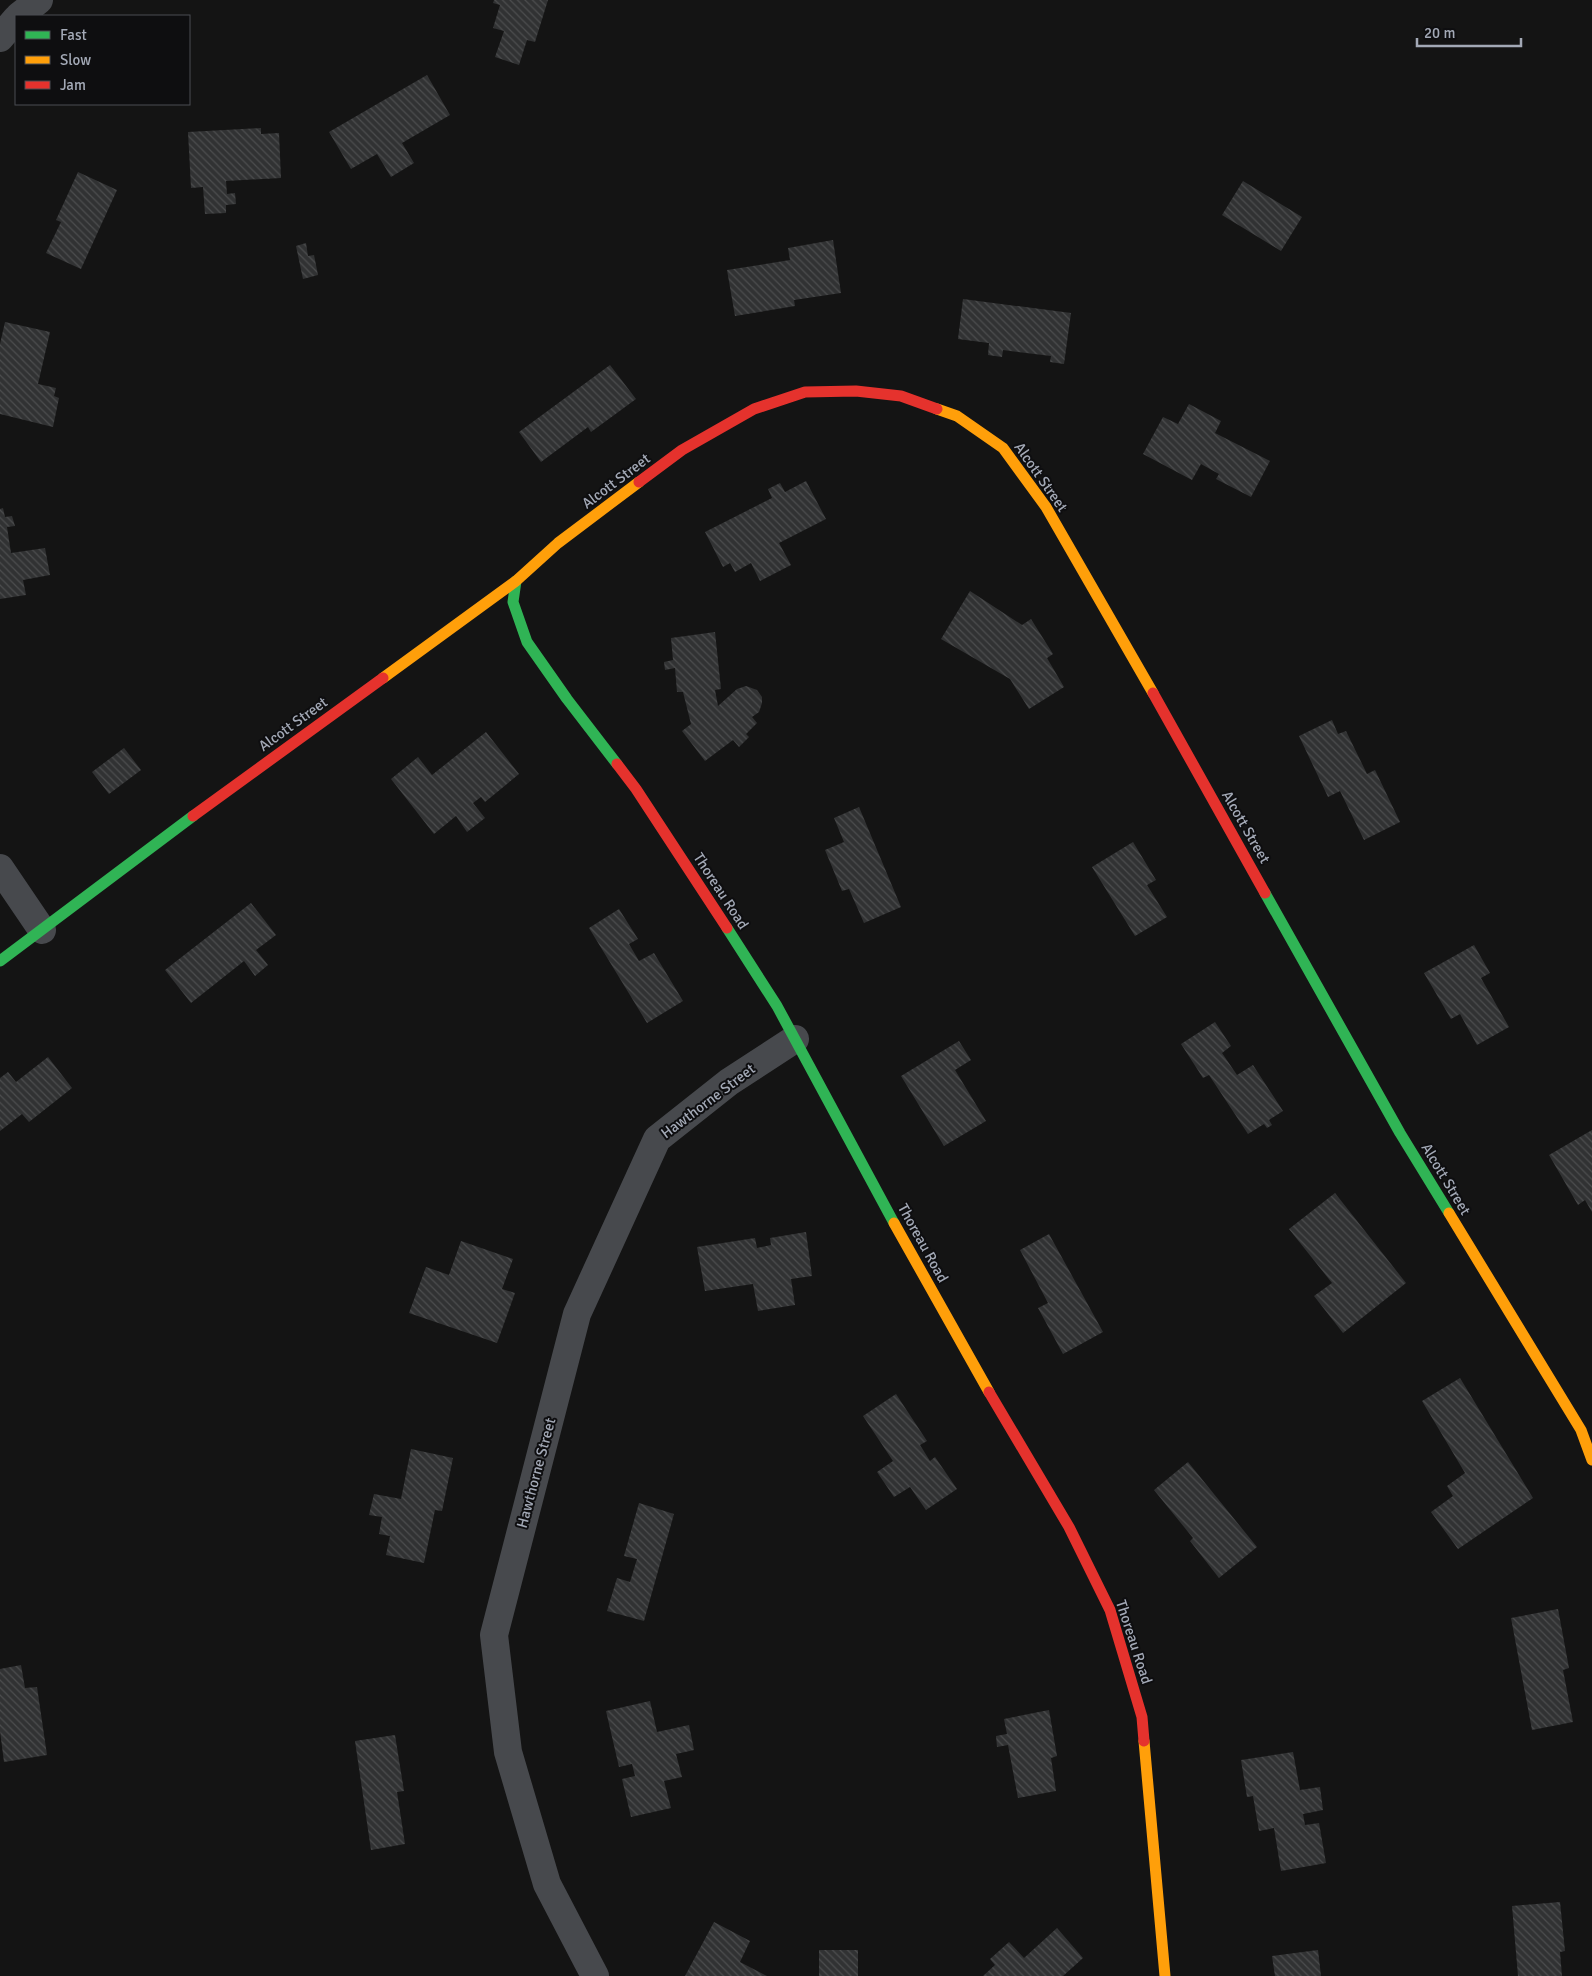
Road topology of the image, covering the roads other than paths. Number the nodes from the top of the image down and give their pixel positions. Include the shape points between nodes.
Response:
1 (39, 0) edge
2 (20, 15) edge
3 (15, 20) edge
4 (0, 38) edge
5 (516, 581) junction
6 (0, 868) edge
7 (42, 930) junction
8 (0, 961) edge
9 (795, 1039) junction
10 (1592, 1460) edge
11 (595, 1976) edge
12 (1166, 1976) edge

1 - 2 street
3 - 4 street
5 - 7 street, Alcott Street via 191,817
5 - 9 street, Thoreau Road via 513,602 527,642 636,789 772,998
5 - 10 street, Alcott Street via 558,543 682,450 754,410 805,392 856,391 901,396 957,416 1003,448 1046,507 1080,564 1400,1133 1581,1430
6 - 7 street
7 - 8 street, Alcott Street
9 - 11 street, Hawthorne Street via 729,1082 657,1139 577,1314 494,1635 510,1762 547,1884
9 - 12 street, Thoreau Road via 980,1377 1068,1526 1110,1610 1142,1718

